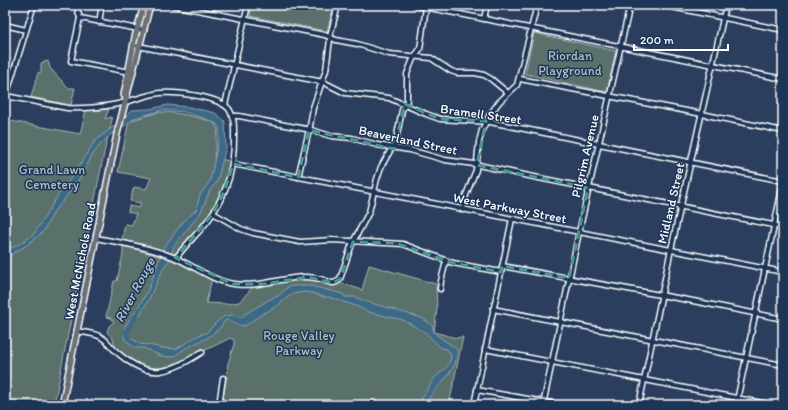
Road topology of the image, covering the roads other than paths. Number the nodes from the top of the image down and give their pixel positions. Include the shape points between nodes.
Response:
1 (34, 5) edge
2 (76, 5) edge
3 (102, 5) edge
4 (144, 5) edge
5 (150, 5) edge
6 (172, 5) edge
7 (248, 5) edge
8 (338, 5) edge
9 (415, 5) edge
10 (487, 5) edge
11 (537, 5) edge
12 (630, 5) edge
13 (662, 5) edge
14 (726, 5) edge
15 (426, 7) junction
16 (723, 17) junction
17 (80, 18) junction
18 (484, 18) junction
19 (244, 19) junction
20 (98, 22) junction
21 (5, 25) edge
22 (532, 28) junction
23 (138, 29) junction
24 (26, 30) junction
25 (144, 30) junction
26 (783, 30) edge
27 (331, 37) junction
28 (134, 45) junction
29 (140, 46) junction
30 (621, 46) junction
31 (416, 56) junction
32 (713, 64) junction
33 (234, 65) junction
34 (131, 71) junction
35 (520, 79) junction
36 (783, 79) edge
37 (323, 82) junction
38 (6, 88) edge
39 (508, 93) junction
40 (609, 97) junction
41 (125, 102) junction
42 (405, 104) junction
43 (225, 105) junction
44 (702, 114) junction
45 (232, 116) junction
46 (486, 122) junction
47 (309, 130) junction
48 (783, 131) edge
49 (598, 145) junction
50 (392, 148) junction
51 (690, 163) junction
52 (233, 164) junction
53 (477, 165) junction
54 (298, 177) junction
55 (783, 182) edge
56 (588, 188) junction
57 (374, 191) junction
58 (681, 206) junction
59 (463, 210) junction
60 (213, 213) junction
61 (512, 219) junction
62 (774, 225) junction
63 (783, 227) edge
64 (579, 232) junction
65 (96, 238) junction
66 (353, 242) junction
67 (671, 250) junction
68 (175, 257) junction
69 (446, 261) junction
70 (502, 266) junction
71 (764, 268) junction
72 (501, 272) junction
73 (783, 272) edge
74 (569, 278) junction
75 (440, 289) dead end
76 (662, 295) junction
77 (493, 308) junction
78 (755, 314) junction
79 (783, 319) edge
80 (560, 321) junction
81 (77, 331) junction
82 (653, 339) junction
83 (485, 349) junction
84 (202, 352) dead end
85 (746, 357) junction
86 (552, 362) junction
87 (783, 365) edge
88 (223, 378) dead end
89 (644, 380) junction
90 (477, 390) junction
91 (737, 398) junction
92 (543, 403) edge
93 (62, 405) edge
94 (219, 405) edge
95 (474, 405) edge
96 (560, 405) edge
97 (639, 405) edge
98 (736, 405) edge
99 (773, 405) edge

1 - 24 street
2 - 17 street
3 - 20 street
4 - 23 main road, West McNichols Road
5 - 25 main road, West McNichols Road
6 - 19 street
7 - 19 street
8 - 27 street
9 - 15 street
10 - 18 street
11 - 22 street
12 - 30 street, Pilgrim Avenue
13 - 16 street
14 - 16 street, Midland Street
15 - 18 street
15 - 31 street via 421,45
16 - 26 street
16 - 32 street, Midland Street
17 - 20 street
17 - 34 street via 71,61
18 - 22 street
19 - 27 street
19 - 33 street
20 - 23 street
21 - 24 street
22 - 30 street
22 - 35 street
23 - 25 street
23 - 28 main road, West McNichols Road
24 - 38 street
25 - 29 main road, West McNichols Road
27 - 31 street via 389,54
27 - 37 street
28 - 29 street, Bramell Street
28 - 34 main road, West McNichols Road
29 - 33 street, Bramell Street
29 - 34 main road, West McNichols Road
30 - 32 street
30 - 40 street, Pilgrim Avenue
31 - 39 street via 431,58 457,73 484,75
31 - 42 street via 407,74
32 - 36 street
32 - 44 street, Midland Street
33 - 37 street, Bramell Street
33 - 43 street
34 - 41 main road, West McNichols Road
35 - 39 street via 515,88
35 - 40 street
37 - 42 street, Bramell Street via 345,93 390,98
37 - 47 street via 313,108
38 - 41 street via 6,96 67,108
39 - 46 street
40 - 44 street
40 - 49 street, Pilgrim Avenue
41 - 43 street via 168,93 199,96
41 - 65 main road, West McNichols Road
42 - 46 street, Bramell Street via 440,118
42 - 50 street via 395,145
43 - 45 street
44 - 48 street
44 - 51 street, Midland Street
45 - 47 street, Beaverland Street
45 - 52 street
46 - 49 street, Bramell Street
46 - 53 street via 480,137
47 - 50 street, Beaverland Street
47 - 54 street
49 - 51 street, Bramell Street
49 - 56 street, Pilgrim Avenue
50 - 53 street, Beaverland Street
50 - 57 street via 381,168
51 - 55 street, Bramell Street
51 - 58 street, Midland Street
52 - 54 street, West Parkway Street
52 - 60 street via 224,192
53 - 56 street, Beaverland Street
53 - 59 street
54 - 57 street, West Parkway Street
55 - 62 street
56 - 58 street, Beaverland Street
56 - 64 street, Pilgrim Avenue
57 - 59 street, West Parkway Street
57 - 66 street via 369,212
58 - 62 street, Beaverland Street
58 - 67 street, Midland Street
59 - 61 street, West Parkway Street
60 - 66 street via 253,233 300,242
60 - 68 street
61 - 64 street, West Parkway Street
61 - 70 street
62 - 63 street, Beaverland Street
62 - 71 street
64 - 67 street, West Parkway Street
64 - 74 street, Pilgrim Avenue
65 - 68 street via 136,245
65 - 81 main road, West McNichols Road
66 - 68 street via 340,279 334,283 307,277 265,284 233,284
66 - 69 street via 403,244
67 - 71 street, West Parkway Street
67 - 76 street, Midland Street
69 - 72 street
69 - 75 street
70 - 72 street
70 - 74 street
71 - 73 street, West Parkway Street
71 - 78 street
72 - 77 street
74 - 76 street
74 - 80 street, Pilgrim Avenue
76 - 78 street
76 - 82 street, Midland Street
77 - 80 street
77 - 83 street
78 - 79 street
78 - 85 street
80 - 82 street
80 - 86 street, Pilgrim Avenue
81 - 84 street via 101,337 122,357 146,370 176,368
81 - 93 main road, West McNichols Road
82 - 85 street
82 - 89 street, Midland Street
83 - 86 street
83 - 90 street
85 - 87 street
85 - 91 street
86 - 89 street
86 - 92 street, Pilgrim Avenue
88 - 94 street
89 - 91 street
89 - 97 street, Midland Street
90 - 92 street
90 - 95 street
91 - 98 street
91 - 99 street
92 - 96 street

